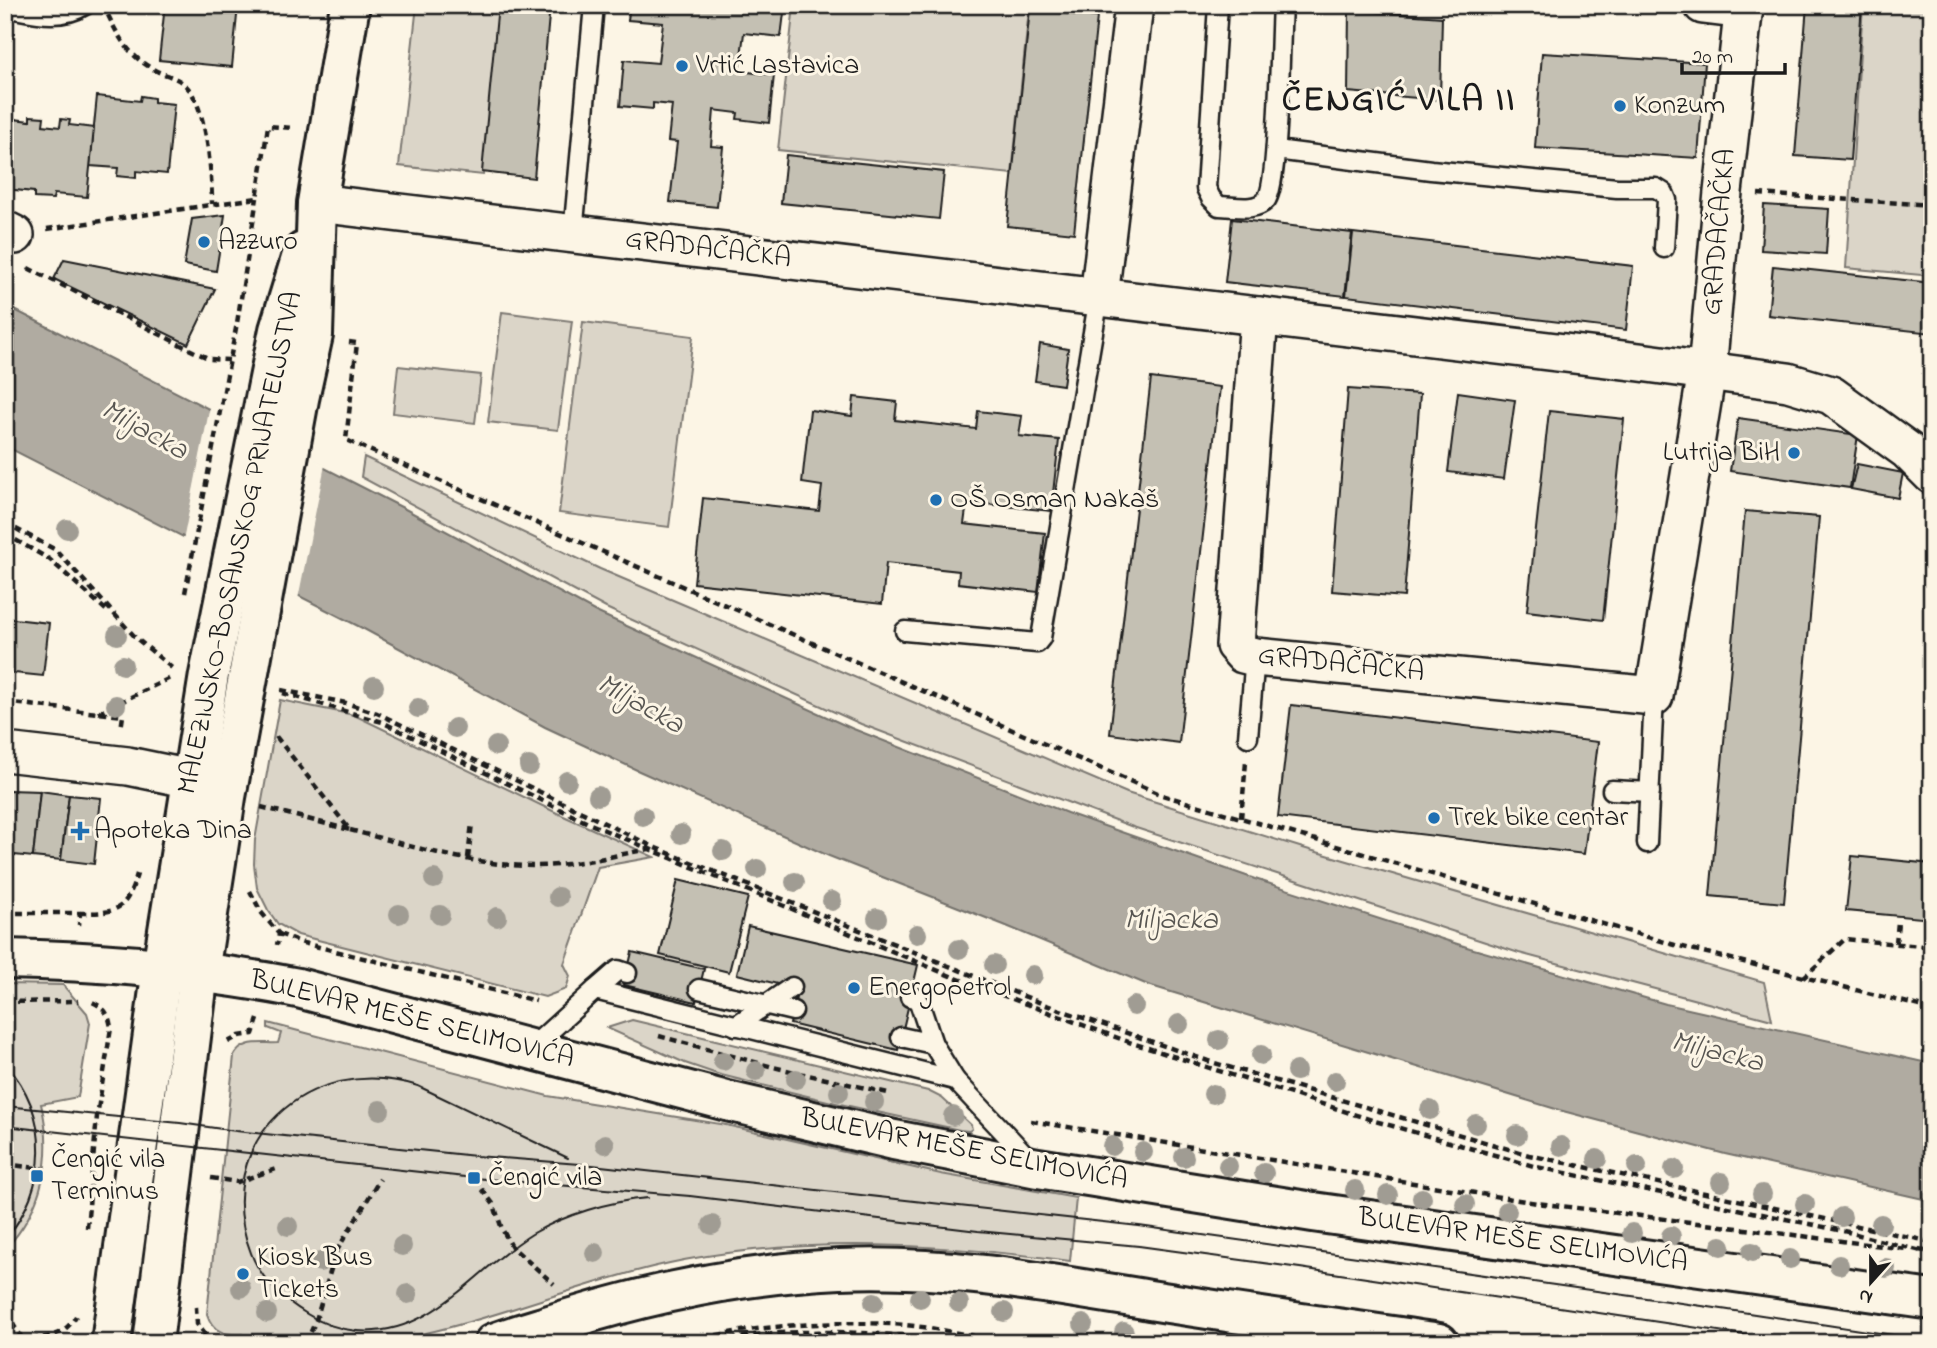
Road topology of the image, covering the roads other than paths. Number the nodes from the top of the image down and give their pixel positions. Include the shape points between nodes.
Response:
1 (85, 5) edge
2 (350, 5) edge
3 (594, 5) edge
4 (1133, 5) edge
5 (1218, 5) edge
6 (1282, 5) edge
7 (1703, 5) edge
8 (5, 7) edge
9 (1744, 7) edge
10 (1276, 150) junction
11 (317, 203) junction
12 (573, 234) junction
13 (1664, 248) dead end
14 (1100, 297) junction
15 (1259, 316) junction
16 (1707, 371) junction
17 (283, 391) junction
18 (1932, 475) edge
19 (905, 631) dead end
20 (1255, 657) junction
21 (1654, 696) junction
22 (1248, 737) road end
23 (5, 752) edge
24 (94, 762) junction
25 (5, 767) edge
26 (191, 779) junction
27 (1612, 790) dead end
28 (1650, 792) junction
29 (1647, 843) dead end
30 (5, 959) edge
31 (181, 970) junction
32 (627, 973) dead end
33 (792, 987) dead end
34 (699, 989) dead end
35 (595, 990) junction
36 (910, 997) dead end
37 (766, 1004) junction
38 (793, 1010) dead end
39 (735, 1026) junction
40 (901, 1037) dead end
41 (933, 1045) junction
42 (530, 1049) junction
43 (955, 1080) junction
44 (1038, 1168) junction
45 (1932, 1300) edge
46 (111, 1343) edge
47 (153, 1343) edge
48 (494, 1343) edge
49 (1439, 1343) edge

1 - 8 lane via 74,12 47,15
2 - 11 main road, MALEZIJSKO-BOSANSKOG PRIJATELJSTVA
3 - 12 lane
4 - 14 street
5 - 10 lane via 1206,188 1211,198 1219,205 1255,208 1265,201 1272,191
6 - 10 lane
7 - 9 street, GRADAČAČKA
9 - 16 street, GRADAČAČKA
10 - 13 lane via 1431,170 1656,188 1667,200
11 - 12 street, GRADAČAČKA
11 - 17 main road, MALEZIJSKO-BOSANSKOG PRIJATELJSTVA via 279,330
12 - 14 street, GRADAČAČKA
14 - 15 street, GRADAČAČKA
14 - 19 lane via 1041,638 1037,643
15 - 16 street, GRADAČAČKA
15 - 20 street, GRADAČAČKA via 1235,645 1243,654
16 - 18 street, GRADAČAČKA via 1788,382 1831,395 1907,450
16 - 21 street, GRADAČAČKA
17 - 26 main road, MALEZIJSKO-BOSANSKOG PRIJATELJSTVA via 218,622
17 - 31 main road, MALEZIJSKO-BOSANSKOG PRIJATELJSTVA via 254,639 226,797
20 - 21 street, GRADAČAČKA
20 - 22 lane
21 - 28 lane, GRADAČAČKA
23 - 24 street
24 - 25 lane via 93,772 85,776
24 - 26 street
26 - 31 main road, MALEZIJSKO-BOSANSKOG PRIJATELJSTVA
27 - 28 lane
28 - 29 lane, GRADAČAČKA
30 - 31 main road, BULEVAR MEŠE SELIMOVIĆA
31 - 42 main road, BULEVAR MEŠE SELIMOVIĆA via 298,988
31 - 46 main road
31 - 47 main road
32 - 35 lane via 618,970
33 - 37 lane
34 - 37 lane
35 - 39 lane
35 - 42 lane
36 - 41 lane via 918,999
37 - 38 lane
37 - 39 lane
39 - 43 lane
40 - 41 lane
41 - 43 lane
42 - 44 main road, BULEVAR MEŠE SELIMOVIĆA via 727,1101
43 - 44 lane
44 - 45 main road, BULEVAR MEŠE SELIMOVIĆA
48 - 49 main road via 589,1313 714,1282 843,1269 968,1272

